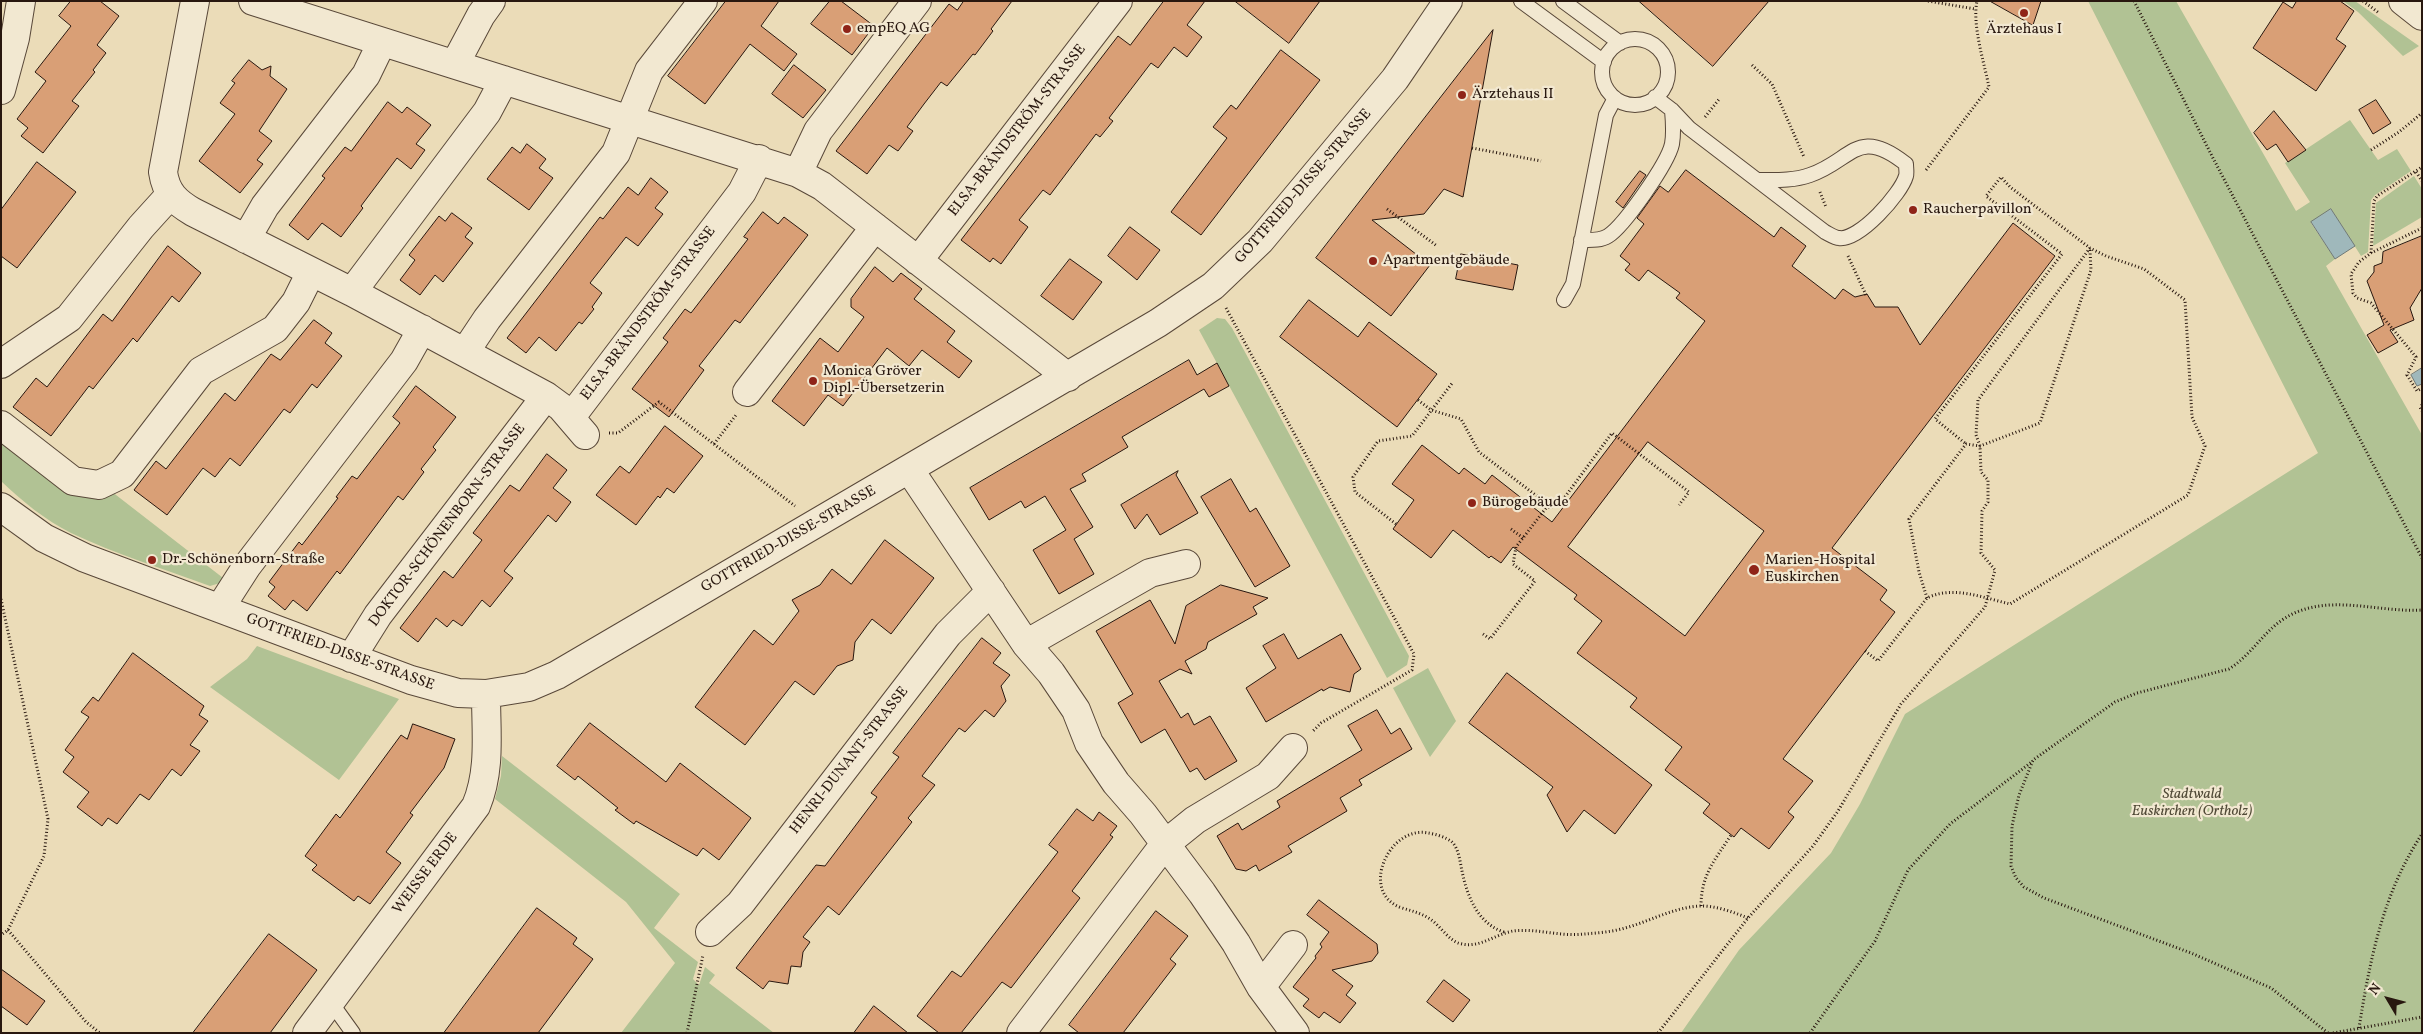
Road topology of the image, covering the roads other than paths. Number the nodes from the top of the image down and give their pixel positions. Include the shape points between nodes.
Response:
1 (21, 1) edge
2 (196, 1) edge
3 (253, 1) edge
4 (491, 1) edge
5 (703, 1) edge
6 (917, 1) edge
7 (1118, 1) edge
8 (1448, 1) edge
9 (1521, 1) edge
10 (1563, 1) edge
11 (2403, 1) edge
12 (292, 7) edge
13 (2422, 16) edge
14 (382, 42) junction
15 (1620, 43) junction
16 (1604, 62) junction
17 (454, 64) junction
18 (504, 80) junction
19 (1, 90) edge
20 (1615, 98) junction
21 (1655, 98) junction
22 (1672, 110) junction
23 (629, 118) junction
24 (759, 159) junction
25 (798, 173) junction
26 (1757, 180) junction
27 (170, 195) junction
28 (874, 227) junction
29 (246, 239) junction
30 (1581, 240) junction
31 (918, 261) junction
32 (312, 272) junction
33 (352, 292) junction
34 (1564, 300) dead end
35 (422, 330) junction
36 (465, 352) junction
37 (1, 364) edge
38 (1068, 377) junction
39 (747, 392) road end
40 (546, 396) junction
41 (1, 425) edge
42 (909, 469) junction
43 (5, 517) edge
44 (1186, 564) dead end
45 (991, 591) junction
46 (220, 608) junction
47 (1026, 644) junction
48 (351, 658) junction
49 (486, 694) junction
50 (1293, 748) road end
51 (1164, 845) junction
52 (710, 932) road end
53 (1294, 945) dead end
54 (1261, 988) junction
55 (330, 1001) junction
56 (306, 1033) edge
57 (352, 1033) edge
58 (1021, 1033) edge
59 (1296, 1033) edge

1 - 19 street
2 - 27 street via 164,172
3 - 12 street
4 - 17 street
5 - 23 street via 649,71
6 - 25 street via 818,131
7 - 31 street, ELSA-BRÄNDSTRÖM-STRASSE
8 - 38 street, GOTTFRIED-DISSE-STRASSE via 1395,80 1238,264 1181,309
9 - 16 lane
10 - 15 lane
11 - 13 street
12 - 14 street
14 - 17 street
14 - 29 street via 366,75 266,206
15 - 16 lane
15 - 21 lane via 1632,39 1645,41 1661,53 1667,65 1667,79
16 - 20 lane via 1604,82
17 - 18 street
18 - 23 street
18 - 33 street via 487,112
20 - 21 lane via 1635,104
20 - 30 lane via 1606,114 1601,134
21 - 22 lane
22 - 26 lane via 1689,128
22 - 30 lane via 1672,145 1653,181 1607,237
23 - 24 street
23 - 36 street via 616,153
24 - 25 street
24 - 40 street, ELSA-BRÄNDSTRÖM-STRASSE via 742,192 578,426 562,406
25 - 28 street via 822,186
26 - 26 lane via 1825,232 1840,238 1855,235 1881,212 1906,176 1906,164 1887,151 1867,147 1856,149 1812,175
27 - 29 street via 193,212
27 - 37 street via 69,318
28 - 31 street
28 - 39 street
29 - 32 street
30 - 34 lane via 1573,284
31 - 38 street
32 - 33 street
32 - 41 street via 276,329 201,371 122,474 100,486 73,480
33 - 35 street
35 - 36 street
35 - 46 street via 404,361 247,566
36 - 40 street
38 - 42 street, GOTTFRIED-DISSE-STRASSE
40 - 48 street, DOKTOR-SCHÖNENBORN-STRASSE via 378,615
42 - 45 street
42 - 49 street, GOTTFRIED-DISSE-STRASSE via 557,675 529,687
43 - 46 street, GOTTFRIED-DISSE-STRASSE via 85,558
44 - 47 street via 1150,573
45 - 47 street
45 - 52 street, HENRI-DUNANT-STRASSE via 948,634 740,904
46 - 48 street, GOTTFRIED-DISSE-STRASSE
47 - 51 street via 1051,673 1076,710 1090,744
48 - 49 street, GOTTFRIED-DISSE-STRASSE via 436,689
49 - 55 street, WEISSE ERDE via 486,772 484,788 476,806
50 - 51 street via 1268,776 1195,820
51 - 54 street via 1236,943
51 - 58 street
53 - 54 street
54 - 59 street
55 - 56 street, WEISSE ERDE
55 - 57 lane

